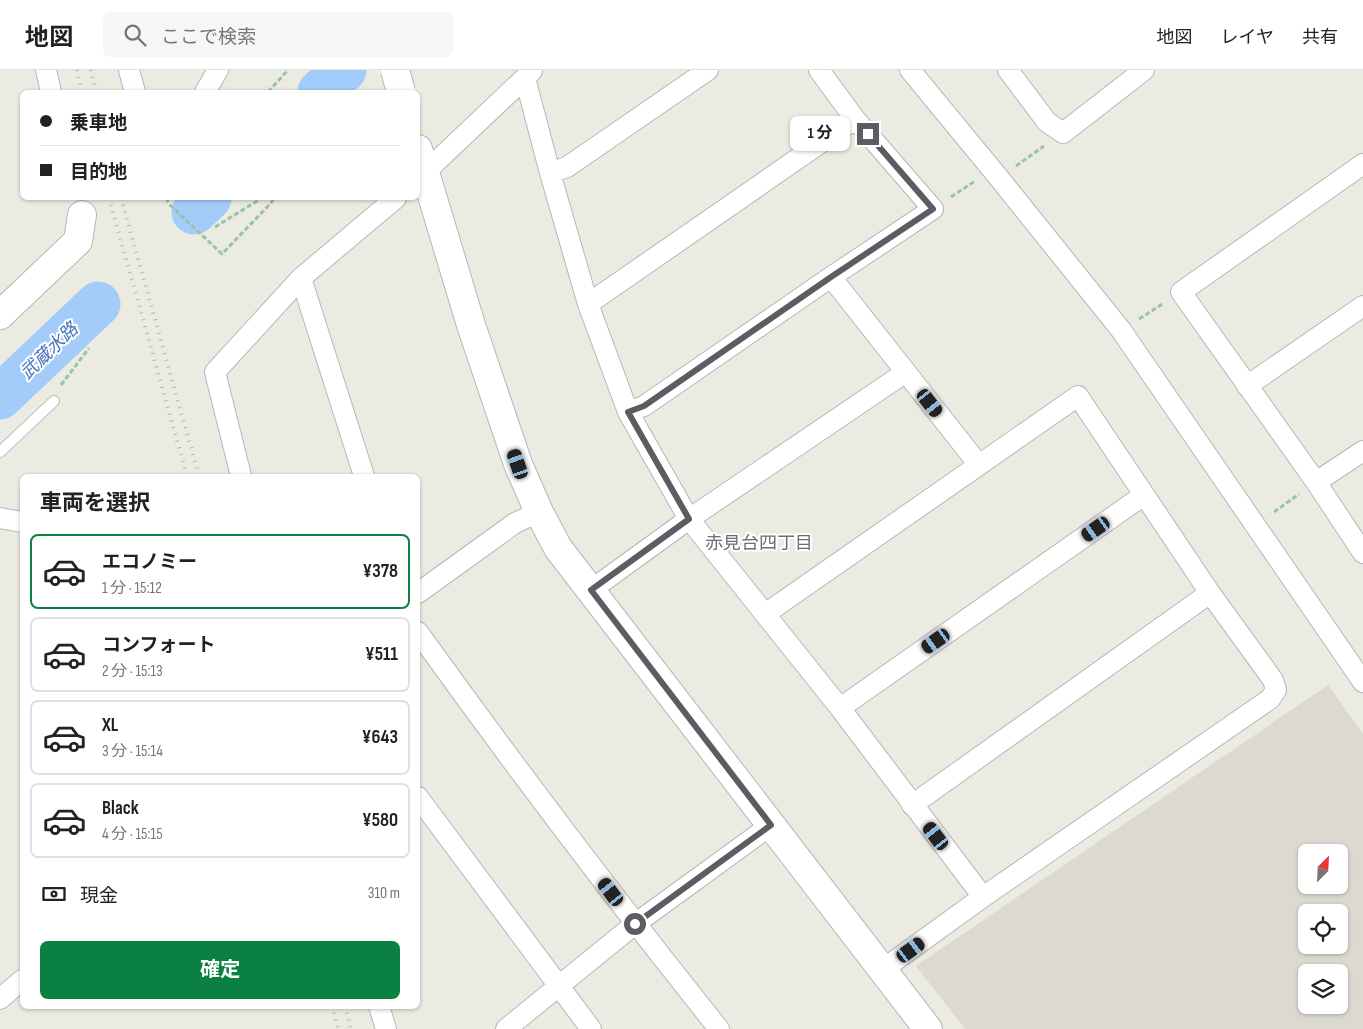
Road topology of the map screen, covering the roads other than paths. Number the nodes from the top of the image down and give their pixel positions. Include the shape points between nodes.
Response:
1 (46, 70) edge
2 (129, 70) edge
3 (218, 70) edge
4 (395, 70) edge
5 (708, 70) edge
6 (819, 70) edge
7 (910, 70) edge
8 (1008, 70) edge
9 (1144, 70) edge
10 (529, 74) edge
11 (51, 90) edge
12 (134, 90) edge
13 (206, 90) edge
14 (400, 90) edge
15 (855, 119) junction
16 (1363, 164) edge
17 (420, 167) edge
18 (550, 173) junction
19 (394, 200) edge
20 (80, 206) edge
21 (831, 277) junction
22 (301, 278) junction
23 (588, 304) junction
24 (1363, 306) edge
25 (0, 315) edge
26 (906, 372) junction
27 (1247, 386) junction
28 (54, 401) dead end
29 (628, 412) junction
30 (1363, 451) edge
31 (0, 452) edge
32 (979, 466) junction
33 (240, 474) edge
34 (363, 474) edge
35 (1316, 482) junction
36 (1144, 495) junction
37 (539, 512) junction
38 (0, 518) edge
39 (689, 519) junction
40 (20, 522) edge
41 (1363, 553) edge
42 (591, 590) junction
43 (420, 592) edge
44 (1210, 593) junction
45 (765, 614) junction
46 (420, 635) edge
47 (1363, 682) edge
48 (840, 708) junction
49 (420, 800) edge
50 (912, 805) junction
51 (771, 825) junction
52 (982, 897) junction
53 (635, 924) junction
54 (882, 970) junction
55 (20, 982) edge
56 (559, 986) junction
57 (0, 999) edge
58 (381, 1009) edge
59 (386, 1029) edge
60 (506, 1029) edge
61 (591, 1029) edge
62 (719, 1029) edge
63 (928, 1029) edge

1 - 11 street
2 - 12 street
3 - 13 street
4 - 14 street, bridge
5 - 18 street via 566,167
6 - 15 street
7 - 47 street via 1121,330
8 - 9 street via 1048,122 1063,133
10 - 17 street
10 - 18 street
15 - 21 street via 933,209
15 - 23 street
16 - 27 street via 1181,292
17 - 37 street via 518,464
18 - 23 street
19 - 22 street
20 - 25 street via 78,241
21 - 26 street
21 - 29 street via 644,406
22 - 33 street via 215,372
22 - 34 street
23 - 29 street
24 - 27 street
26 - 32 street
26 - 39 street
27 - 35 street
28 - 31 lane
29 - 39 street
30 - 35 street
32 - 36 street via 1078,396
32 - 45 street
35 - 41 street
36 - 44 street
36 - 48 street
37 - 42 street via 558,548
37 - 43 street via 515,523
38 - 40 street
39 - 42 street
39 - 45 street
42 - 51 street
44 - 50 street
44 - 52 street via 1273,680 1276,690 1270,700
45 - 48 street
46 - 53 street
48 - 50 street
49 - 56 street
50 - 52 street
51 - 53 street
51 - 54 street
52 - 54 street
53 - 56 street
53 - 62 street
54 - 63 street
55 - 57 street
56 - 60 street
56 - 61 street
58 - 59 street

